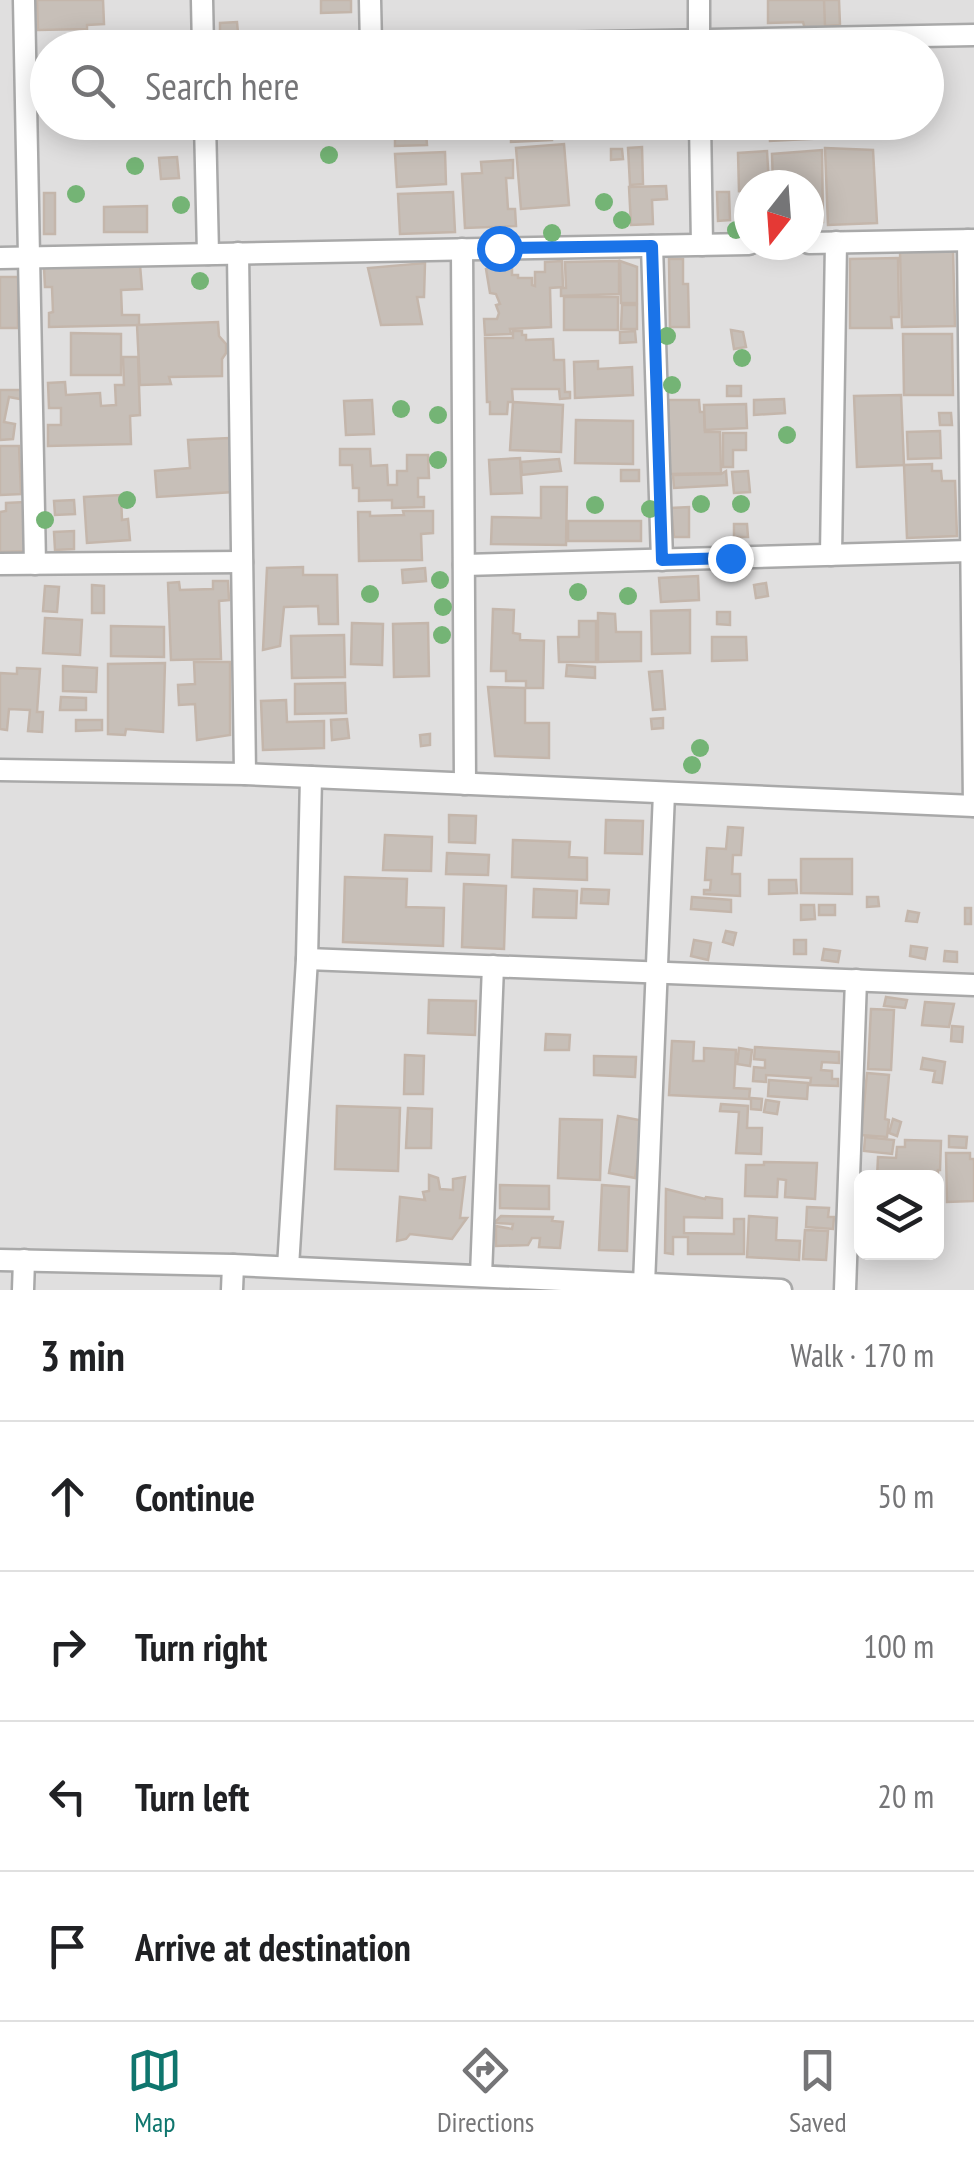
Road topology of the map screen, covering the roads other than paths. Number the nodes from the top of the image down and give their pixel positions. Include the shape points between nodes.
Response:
1 (24, 0) edge
2 (202, 0) edge
3 (370, 0) edge
4 (699, 0) edge
5 (203, 30) edge
6 (371, 30) edge
7 (698, 30) edge
8 (974, 36) edge
9 (944, 37) edge
10 (205, 140) edge
11 (700, 140) edge
12 (971, 240) edge
13 (824, 242) edge
14 (836, 242) junction
15 (734, 244) edge
16 (702, 245) junction
17 (652, 246) junction
18 (462, 249) junction
19 (238, 253) junction
20 (208, 254) junction
21 (30, 257) junction
22 (0, 258) edge
23 (970, 551) junction
24 (831, 555) junction
25 (662, 560) junction
26 (242, 562) junction
27 (0, 564) edge
28 (35, 564) junction
29 (464, 566) junction
30 (0, 770) edge
31 (245, 774) junction
32 (311, 777) junction
33 (465, 784) junction
34 (664, 793) junction
35 (974, 806) edge
36 (307, 959) junction
37 (492, 966) junction
38 (657, 973) junction
39 (856, 980) junction
40 (974, 985) edge
41 (0, 1260) edge
42 (24, 1260) junction
43 (233, 1265) junction
44 (288, 1267) junction
45 (481, 1276) junction
46 (421, 1282) edge
47 (633, 1285) edge
48 (22, 1290) edge
49 (232, 1290) edge
50 (782, 1290) edge
51 (844, 1290) edge

1 - 21 street
2 - 5 street
3 - 6 street
4 - 7 street
8 - 9 street
10 - 20 street
11 - 16 street
12 - 14 street
12 - 23 street
13 - 14 street
14 - 24 street
15 - 16 street
16 - 17 street
17 - 18 street
17 - 25 street
18 - 19 street
18 - 29 street
19 - 20 street
19 - 26 street
20 - 21 street
21 - 22 street
21 - 28 street
23 - 24 street
23 - 35 street
24 - 25 street
25 - 29 street
26 - 28 street
26 - 31 street
27 - 28 street
29 - 33 street
30 - 31 street
31 - 32 street
32 - 33 street
32 - 36 street
33 - 34 street
34 - 35 street
34 - 38 street
36 - 37 street
36 - 44 street
37 - 38 street
37 - 45 street
38 - 39 street
38 - 47 street
39 - 40 street
39 - 51 street
41 - 42 street
42 - 43 street
42 - 48 street
43 - 44 street
43 - 49 street
44 - 46 street
45 - 46 street
45 - 47 street
47 - 50 street

